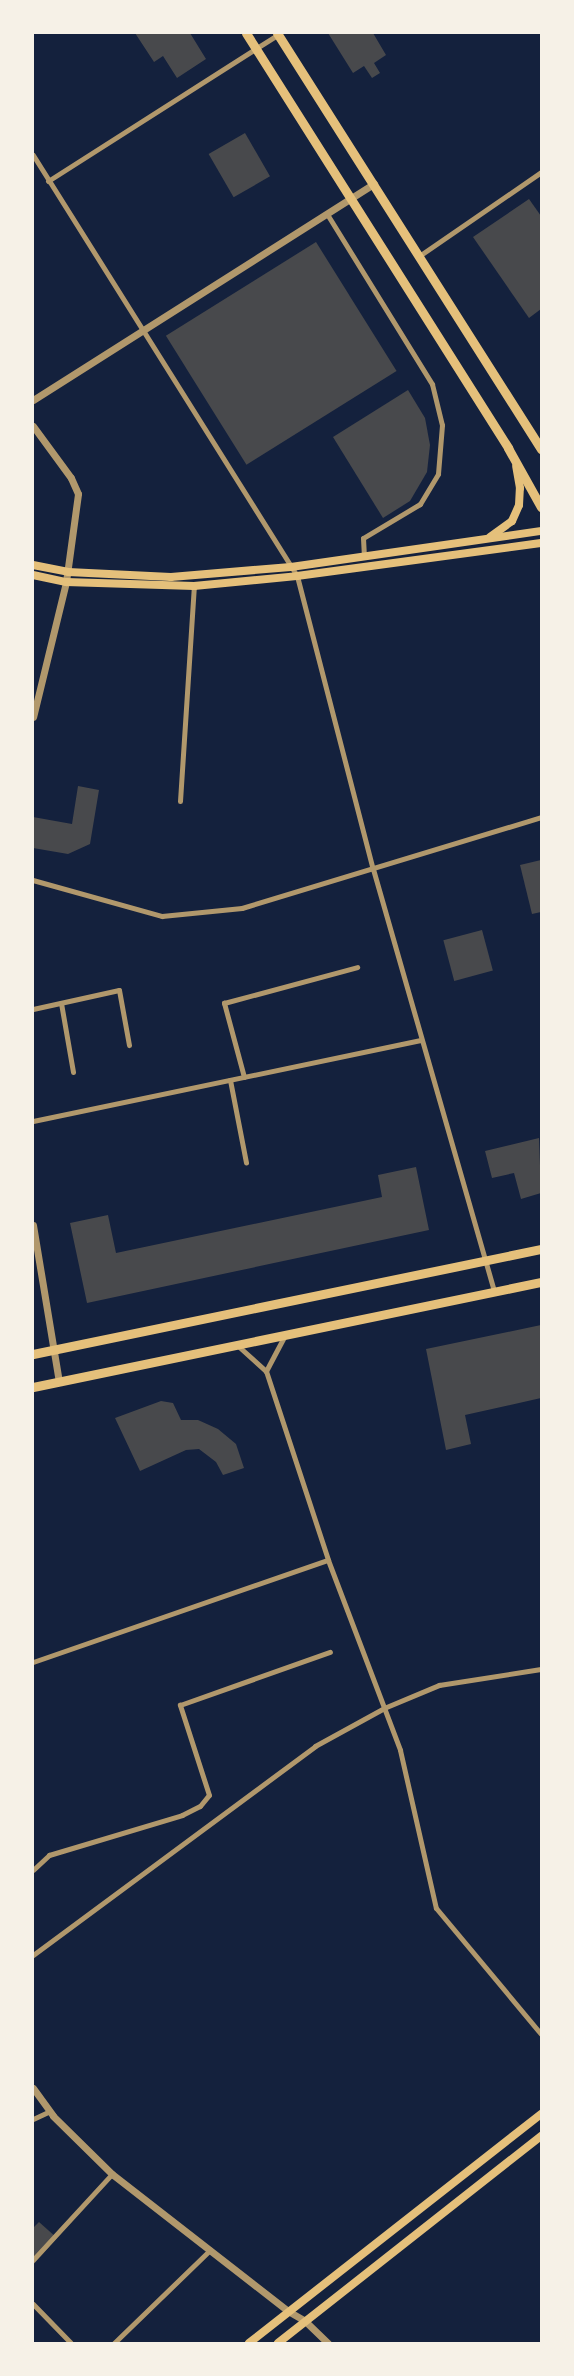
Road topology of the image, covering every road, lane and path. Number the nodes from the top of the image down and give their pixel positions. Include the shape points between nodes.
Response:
1 (246, 33) edge
2 (279, 34) edge
3 (257, 50) junction
4 (33, 155) edge
5 (541, 172) edge
6 (48, 181) junction
7 (374, 184) junction
8 (352, 198) junction
9 (327, 214) junction
10 (419, 255) junction
11 (142, 330) junction
12 (33, 400) edge
13 (33, 426) edge
14 (541, 448) edge
15 (515, 462) junction
16 (541, 507) edge
17 (541, 531) edge
18 (487, 539) junction
19 (541, 543) edge
20 (364, 557) junction
21 (33, 565) edge
22 (291, 567) junction
23 (68, 572) junction
24 (33, 575) edge
25 (297, 576) junction
26 (66, 582) junction
27 (194, 586) junction
28 (33, 717) edge
29 (180, 801) dead end
30 (541, 818) edge
31 (373, 869) junction
32 (33, 880) edge
33 (357, 967) dead end
34 (61, 1003) junction
35 (33, 1009) edge
36 (421, 1040) junction
37 (129, 1045) dead end
38 (73, 1072) dead end
39 (244, 1077) junction
40 (230, 1080) junction
41 (33, 1121) edge
42 (246, 1162) dead end
43 (33, 1224) edge
44 (541, 1250) edge
45 (485, 1261) junction
46 (541, 1282) edge
47 (494, 1292) junction
48 (285, 1335) junction
49 (237, 1345) junction
50 (55, 1350) junction
51 (33, 1354) edge
52 (266, 1371) junction
53 (59, 1382) junction
54 (33, 1387) edge
55 (328, 1560) junction
56 (330, 1652) dead end
57 (33, 1662) edge
58 (541, 1669) edge
59 (384, 1708) junction
60 (33, 1870) edge
61 (33, 1955) edge
62 (541, 2034) edge
63 (33, 2088) edge
64 (50, 2111) junction
65 (541, 2114) edge
66 (33, 2119) edge
67 (541, 2136) edge
68 (112, 2174) junction
69 (210, 2250) junction
70 (33, 2260) edge
71 (33, 2304) edge
72 (288, 2311) junction
73 (305, 2321) junction
74 (71, 2343) edge
75 (114, 2343) edge
76 (249, 2343) edge
77 (278, 2343) edge
78 (328, 2343) edge

1 - 3 main road
2 - 3 street
2 - 7 main road
3 - 6 street
3 - 8 main road
4 - 6 street
5 - 10 street
6 - 11 street
7 - 8 street
7 - 10 main road
8 - 9 street
8 - 15 main road
9 - 11 street
9 - 20 street via 432,384 442,424 438,474 420,504 363,538
10 - 14 main road
11 - 12 street
11 - 22 street
13 - 23 street via 78,494
15 - 16 main road
15 - 18 main road via 519,505 512,521
17 - 18 main road
18 - 20 main road
19 - 25 main road
20 - 22 main road
21 - 23 main road
22 - 23 main road via 171,577
22 - 25 street
23 - 26 street
24 - 26 main road
25 - 27 main road
25 - 31 street
26 - 27 main road
26 - 28 street
27 - 29 street
30 - 31 street
31 - 32 street via 242,908 162,916
31 - 36 street
33 - 39 street via 224,1003
34 - 35 street
34 - 37 street via 119,990
34 - 38 street
36 - 39 street
36 - 45 street
39 - 40 street
40 - 41 street
40 - 42 street
43 - 50 street
44 - 45 main road
45 - 47 street
45 - 50 main road
46 - 47 main road
47 - 48 main road
48 - 49 main road
48 - 52 street
49 - 52 street
49 - 53 main road
50 - 51 main road
50 - 53 street
52 - 55 street
53 - 54 main road
55 - 57 street
55 - 59 street
56 - 60 street via 180,1705 209,1795 200,1806 182,1815 49,1855
58 - 59 street via 439,1685
59 - 61 street via 315,1746
59 - 62 street via 400,1750 436,1908
63 - 64 street
64 - 66 street
64 - 68 street
65 - 72 main road
67 - 73 main road
68 - 69 street
68 - 70 street
69 - 72 street
69 - 75 street
71 - 74 street
72 - 73 street
72 - 76 main road
73 - 77 main road
73 - 78 street

